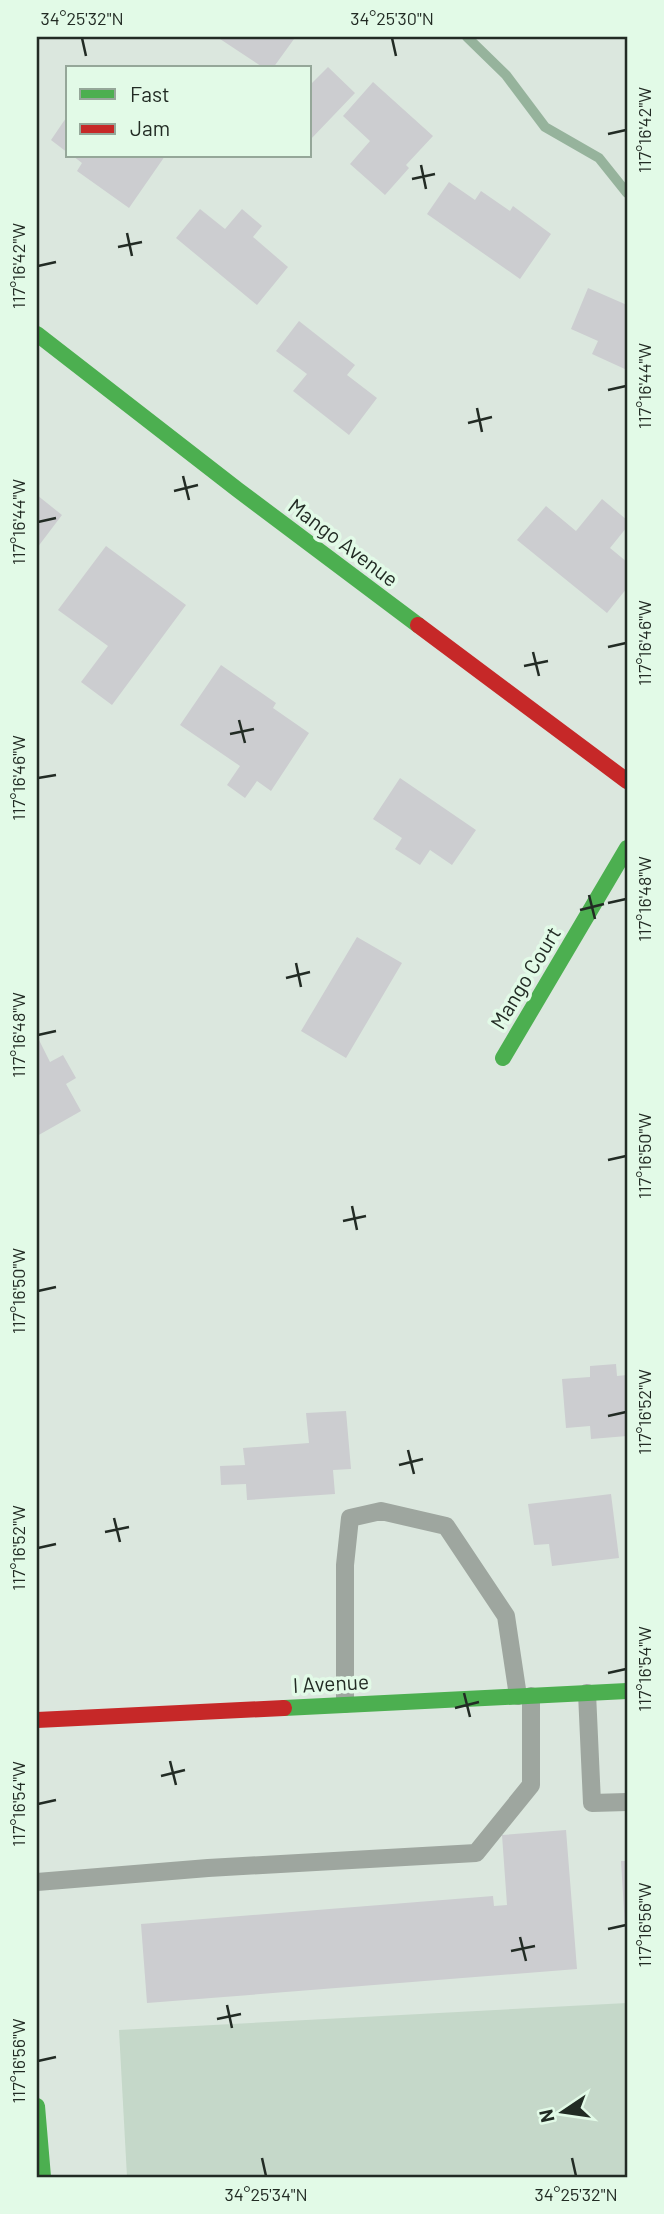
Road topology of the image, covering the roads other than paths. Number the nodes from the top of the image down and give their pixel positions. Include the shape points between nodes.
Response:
1 (37, 334) edge
2 (627, 781) edge
3 (627, 848) edge
4 (503, 1058) dead end
5 (627, 1691) edge
6 (587, 1693) junction
7 (524, 1696) junction
8 (345, 1704) junction
9 (37, 1720) edge
10 (627, 1802) edge
11 (37, 1882) edge
12 (37, 2106) edge
13 (43, 2177) edge

1 - 2 street, Mango Avenue
3 - 4 street, Mango Court
5 - 6 street, I Avenue
6 - 7 street, I Avenue
6 - 10 lane via 592,1803
7 - 8 street, I Avenue
7 - 8 lane via 506,1616 446,1526 381,1511 350,1518 345,1565
7 - 11 lane via 531,1785 476,1853
8 - 9 street, I Avenue
12 - 13 street

